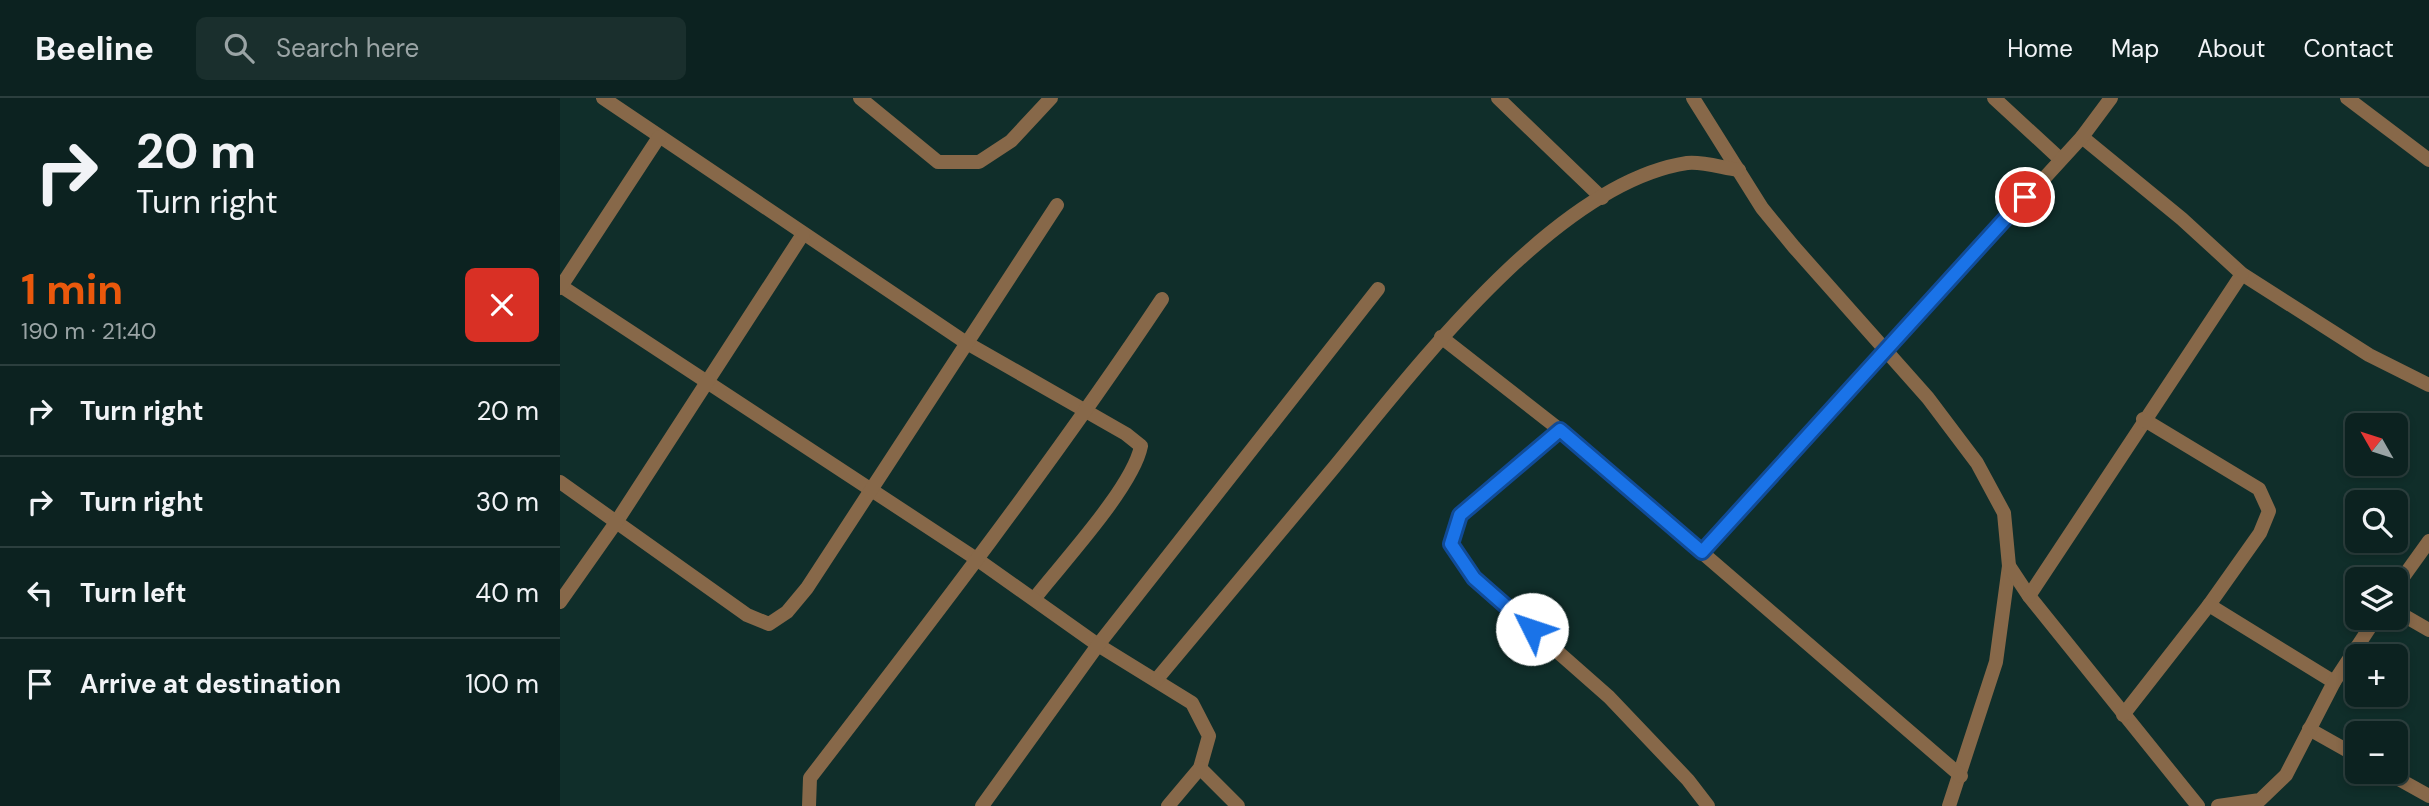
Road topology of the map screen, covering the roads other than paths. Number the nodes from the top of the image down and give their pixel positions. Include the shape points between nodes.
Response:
1 (603, 98) edge
2 (860, 98) edge
3 (1051, 98) edge
4 (1497, 98) edge
5 (1693, 98) edge
6 (1994, 98) edge
7 (2111, 98) edge
8 (2347, 98) edge
9 (659, 137) junction
10 (2082, 137) junction
11 (2059, 158) junction
12 (2429, 160) edge
13 (1739, 170) junction
14 (1602, 198) junction
15 (1057, 205) dead end
16 (803, 234) junction
17 (2242, 274) junction
18 (561, 287) edge
19 (1378, 289) dead end
20 (1162, 299) dead end
21 (1441, 337) junction
22 (965, 342) junction
23 (1888, 350) junction
24 (706, 383) junction
25 (2429, 385) edge
26 (1086, 414) junction
27 (2143, 419) junction
28 (1560, 430) junction
29 (560, 482) edge
30 (870, 489) junction
31 (617, 521) junction
32 (2429, 541) edge
33 (1702, 552) junction
34 (978, 560) junction
35 (2009, 566) junction
36 (2408, 570) edge
37 (2029, 596) junction
38 (1034, 598) junction
39 (560, 602) edge
40 (2209, 605) junction
41 (2408, 618) edge
42 (2368, 630) edge
43 (2429, 630) edge
44 (1098, 645) junction
45 (1157, 679) junction
46 (2334, 682) junction
47 (2123, 715) junction
48 (2309, 729) junction
49 (2345, 749) edge
50 (1200, 768) junction
51 (1961, 776) junction
52 (2408, 784) edge
53 (2429, 796) edge
54 (809, 806) edge
55 (982, 806) edge
56 (1168, 806) edge
57 (1238, 806) edge
58 (1709, 806) edge
59 (1949, 806) edge
60 (2198, 806) edge
61 (2218, 806) edge

1 - 9 street
2 - 3 street via 938,162 979,162 1011,141
4 - 14 street
5 - 13 street
6 - 11 street
7 - 10 street
8 - 12 street
9 - 16 street
9 - 18 street
10 - 11 street
10 - 17 street
11 - 23 street
13 - 14 street via 1689,163 1648,174
13 - 23 street via 1794,247
14 - 21 street via 1497,278
15 - 22 street
16 - 22 street
16 - 24 street
17 - 25 street via 2369,355
17 - 27 street
18 - 24 street
19 - 44 street
20 - 26 street
21 - 28 street
21 - 45 street
22 - 26 street
22 - 30 street
23 - 33 street
23 - 35 street via 1978,463 2004,513
24 - 30 street
24 - 31 street
26 - 34 street
26 - 38 street via 1141,446 1138,463
27 - 37 street
27 - 40 street via 2259,489 2269,511 2260,533
28 - 33 street
28 - 58 street via 1460,515 1451,544 1474,578 1609,697
29 - 31 street
30 - 31 street via 807,588 787,612 769,624 747,615
30 - 34 street
31 - 39 street
32 - 36 street
33 - 51 street
34 - 38 street
34 - 54 street via 810,778
35 - 37 street
35 - 51 street via 1996,663
37 - 47 street
38 - 44 street
40 - 46 street
40 - 47 street
41 - 43 street
42 - 46 street
44 - 45 street
44 - 55 street
45 - 50 street via 1192,703 1209,736
46 - 48 street
47 - 60 street
48 - 49 street
48 - 61 street via 2286,775 2260,800
50 - 56 street
50 - 57 street
51 - 59 street
52 - 53 street

